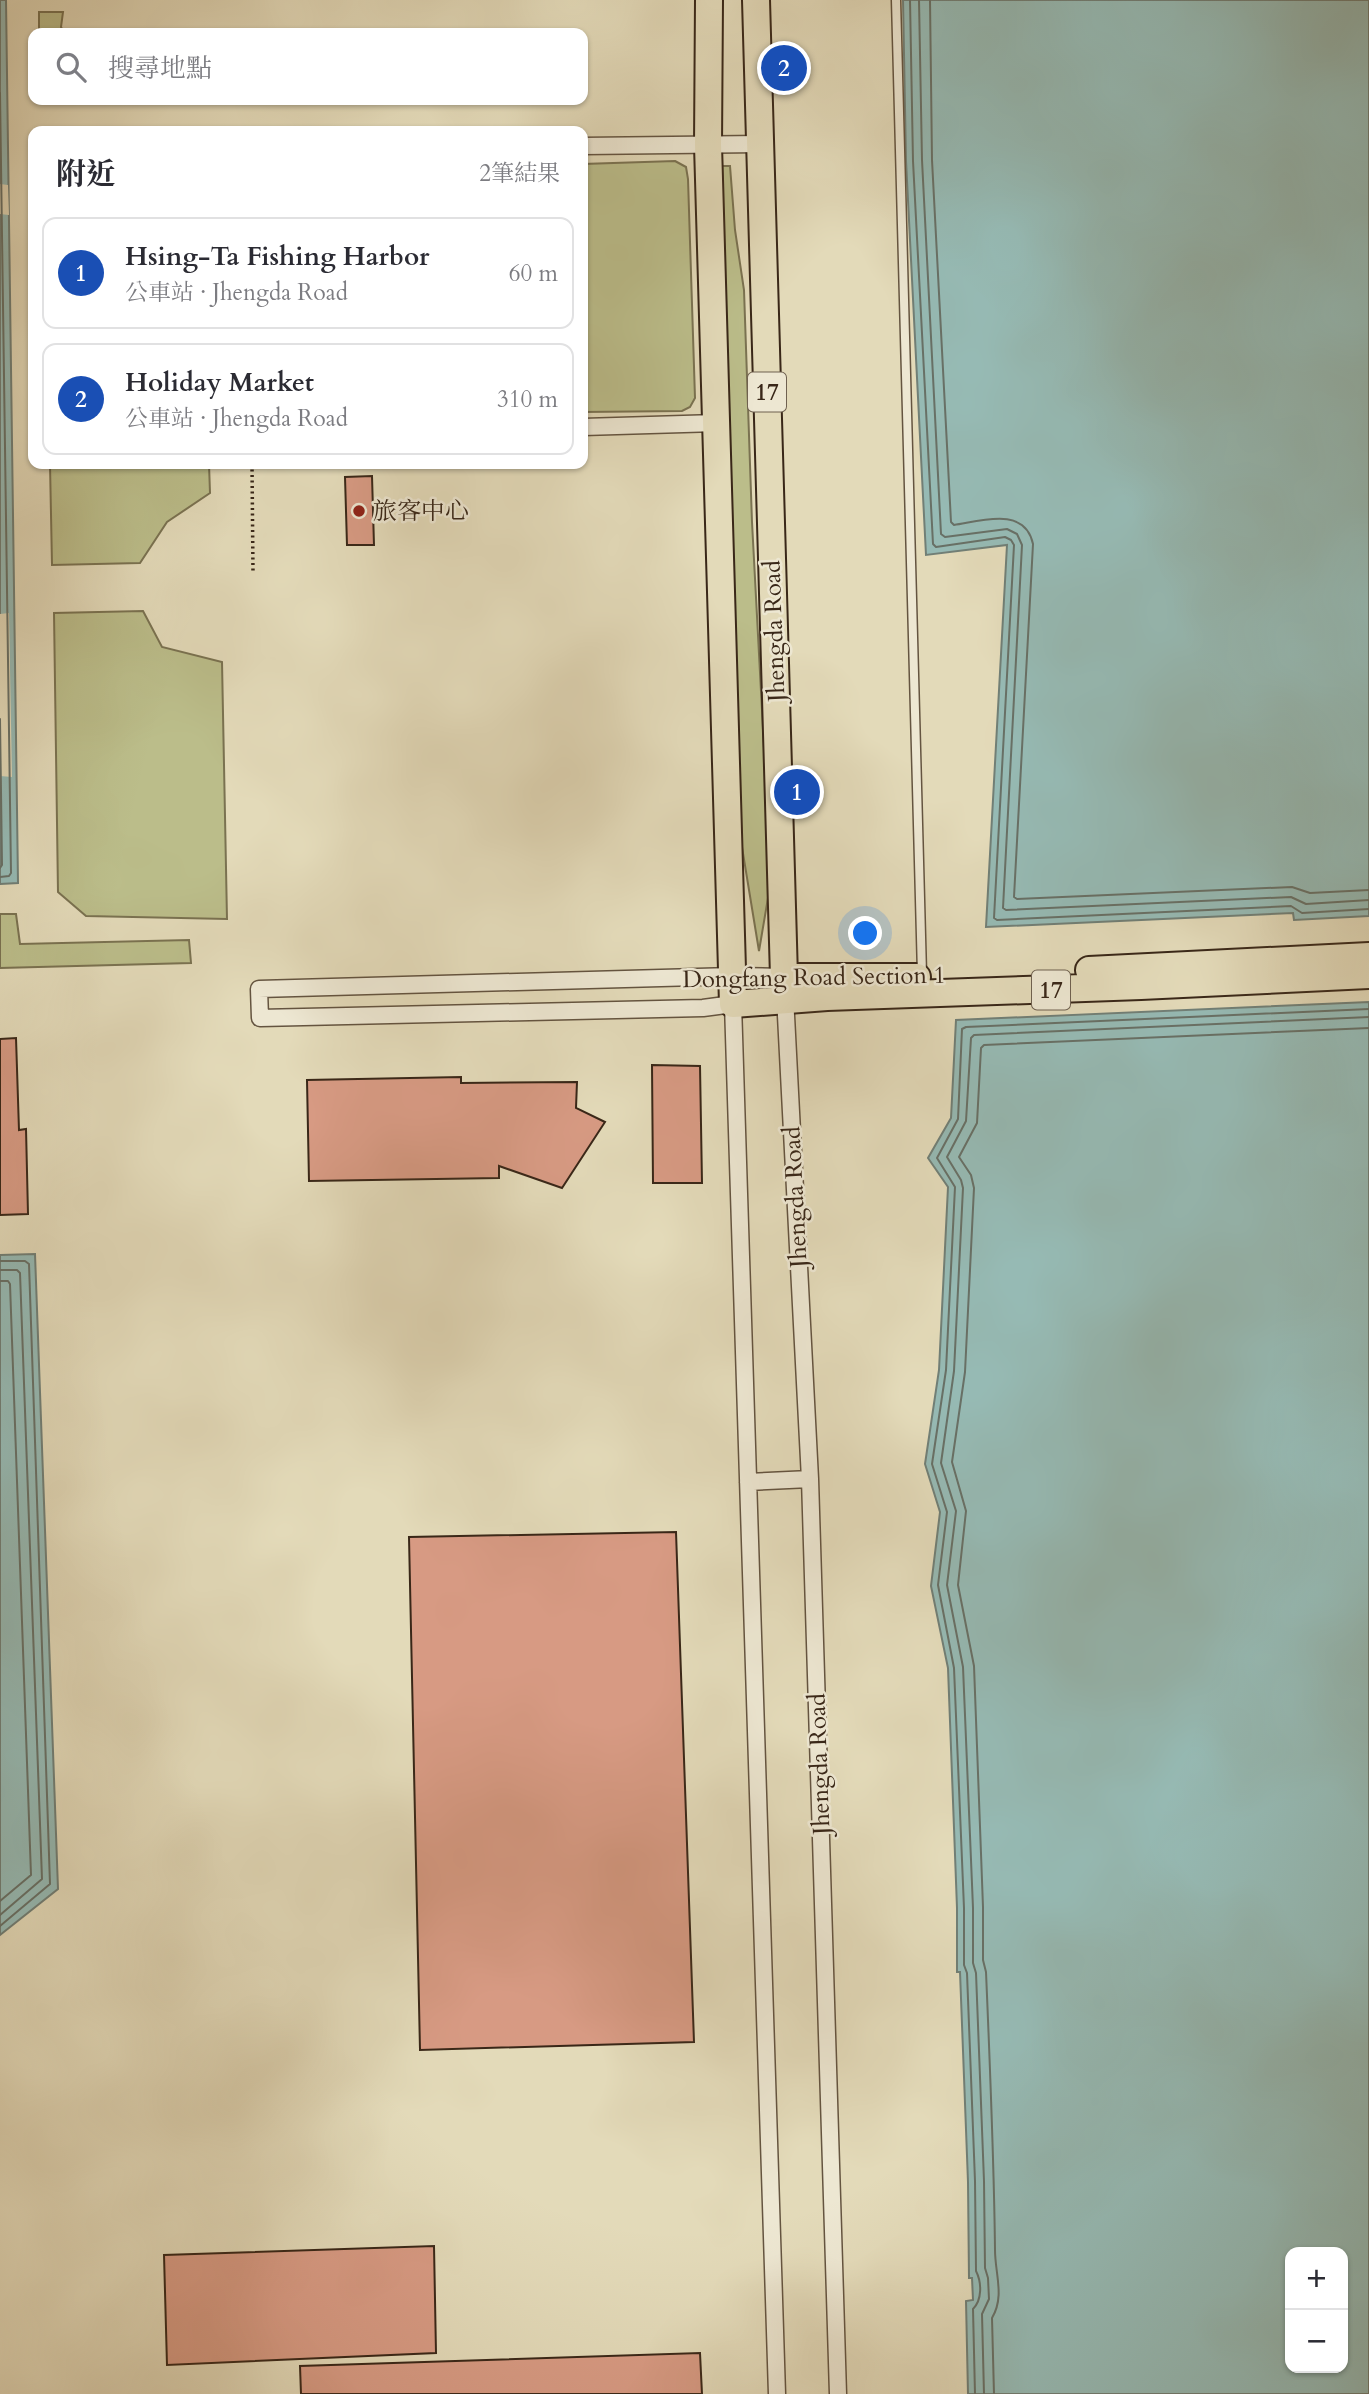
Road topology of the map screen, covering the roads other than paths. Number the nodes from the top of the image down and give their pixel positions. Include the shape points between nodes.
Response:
1 (709, 0) edge
2 (755, 0) edge
3 (896, 0) edge
4 (760, 144) junction
5 (708, 145) junction
6 (588, 146) edge
7 (717, 423) junction
8 (588, 427) edge
9 (1369, 956) edge
10 (1369, 975) edge
11 (733, 976) junction
12 (922, 977) junction
13 (784, 988) junction
14 (733, 1004) junction
15 (810, 1479) junction
16 (748, 1482) junction
17 (777, 2394) edge
18 (838, 2394) edge

1 - 5 main road, Jhengda Road / 17
2 - 4 main road, Jhengda Road / 17
3 - 12 lane
4 - 5 street
4 - 13 main road, Jhengda Road / 17
5 - 6 street
5 - 7 main road, Jhengda Road / 17
7 - 8 street
7 - 11 main road, Jhengda Road / 17
9 - 12 main road, Dongfang Road Section 1 / 17
10 - 13 main road, Dongfang Road Section 1 / 17
11 - 13 street, Dongfang Road Section 1
11 - 14 main road, Jhengda Road / 17
11 - 14 street, Dongfang Road Section 1 via 259,989 260,1018 703,1009
12 - 13 main road, Dongfang Road Section 1 / 17
13 - 14 main road, Dongfang Road Section 1 / 17
13 - 15 street, Jhengda Road
14 - 16 street, Jhengda Road
15 - 16 street
15 - 18 street, Jhengda Road
16 - 17 street, Jhengda Road

